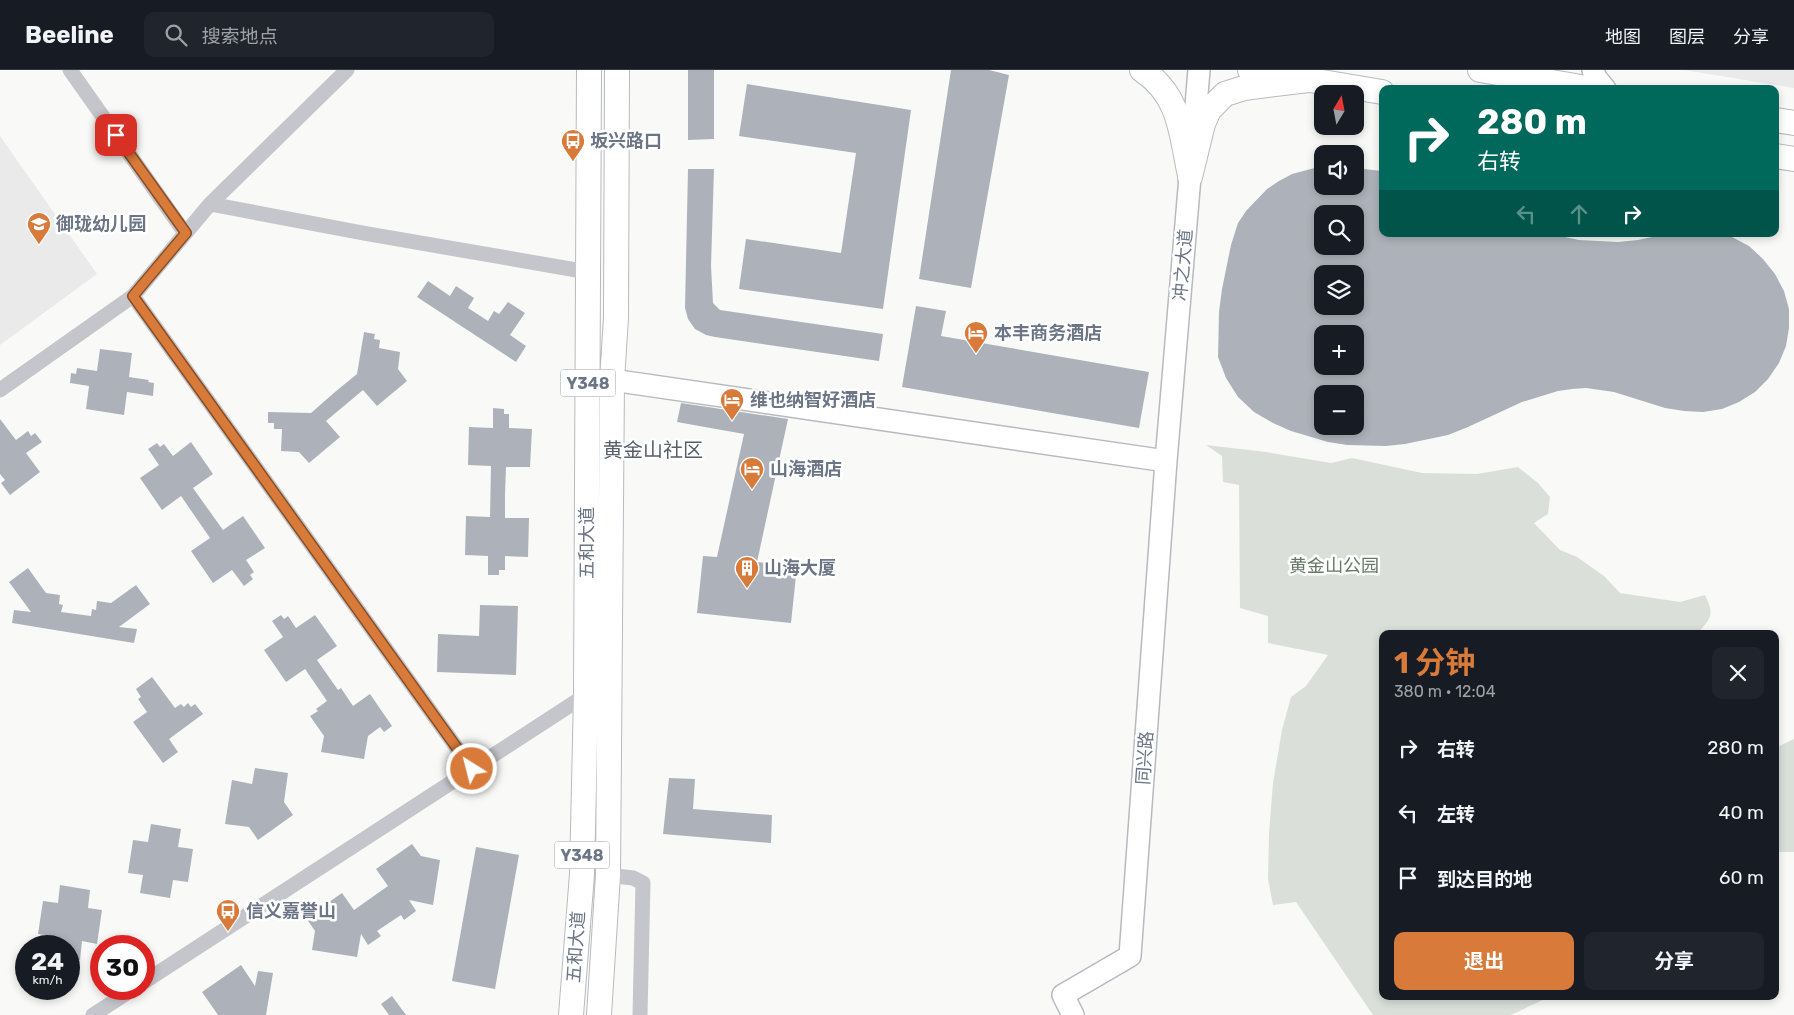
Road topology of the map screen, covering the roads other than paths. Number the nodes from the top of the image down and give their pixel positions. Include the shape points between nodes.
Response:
1 (70, 70) edge
2 (348, 70) edge
3 (589, 70) edge
4 (617, 70) edge
5 (1142, 70) edge
6 (1199, 70) edge
7 (1250, 70) edge
8 (1480, 70) edge
9 (1593, 70) edge
10 (1529, 73) edge
11 (1308, 80) junction
12 (1577, 85) edge
13 (1602, 85) edge
14 (1379, 92) edge
15 (1779, 121) edge
16 (1794, 123) edge
17 (1779, 157) edge
18 (1794, 160) edge
19 (1190, 177) junction
20 (210, 204) junction
21 (186, 233) junction
22 (588, 272) junction
23 (133, 296) junction
24 (612, 380) junction
25 (0, 390) edge
26 (1166, 461) junction
27 (586, 695) junction
28 (472, 769) junction
29 (608, 875) junction
30 (155, 975) edge
31 (116, 1000) edge
32 (92, 1015) edge
33 (571, 1015) edge
34 (599, 1015) edge
35 (640, 1015) edge
36 (1073, 1015) edge

1 - 21 street
2 - 20 street
3 - 22 main road, 五和大道 / Y348
4 - 24 main road, 五和大道 / Y348 via 616,318
5 - 19 main road via 1152,76 1168,95 1178,118
6 - 19 street, 冲之大道
7 - 11 main road
8 - 10 main road
9 - 13 street
10 - 12 main road
11 - 14 main road
11 - 19 main road via 1244,88 1225,94 1210,110 1203,124
15 - 16 main road
17 - 18 main road
19 - 26 street, 冲之大道
20 - 21 street
20 - 22 street
21 - 23 street
22 - 27 main road, 五和大道 / Y348
23 - 25 street
23 - 28 street
24 - 26 street
24 - 29 main road, 五和大道 / Y348
26 - 36 street, 同兴路 via 1130,956 1063,995
27 - 28 street
27 - 33 main road, 五和大道 / Y348 via 582,874
28 - 30 street
29 - 34 main road, 五和大道 / Y348
29 - 35 street via 643,882
31 - 32 street

